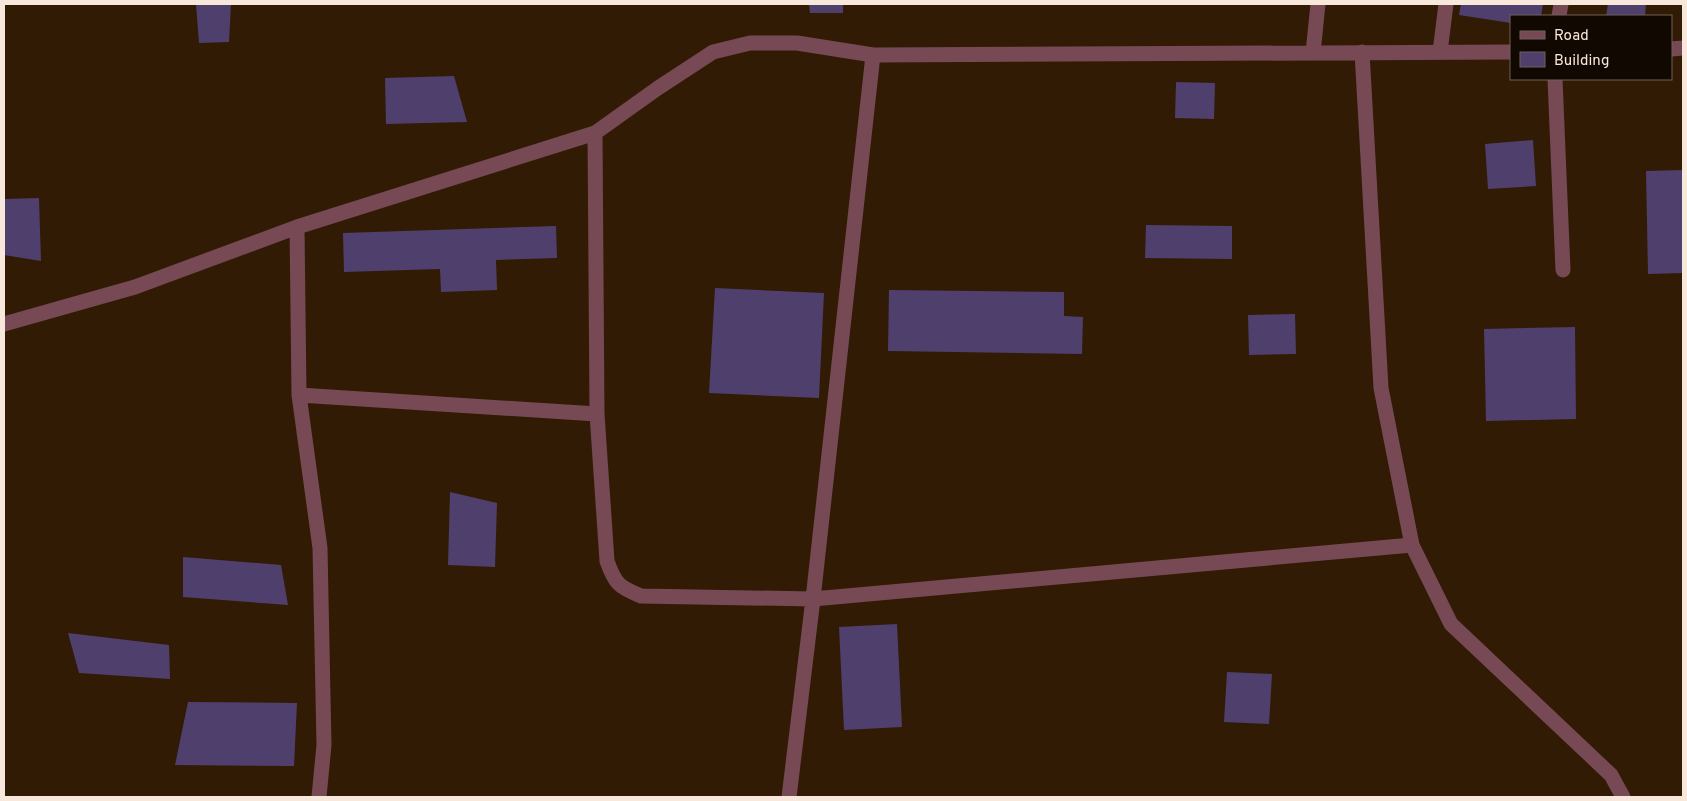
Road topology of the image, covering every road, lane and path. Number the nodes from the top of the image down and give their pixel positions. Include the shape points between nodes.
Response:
1 (1318, 4) edge
2 (1446, 4) edge
3 (1313, 52) junction
4 (1362, 52) junction
5 (1440, 52) junction
6 (1510, 52) edge
7 (873, 55) junction
8 (1555, 80) edge
9 (595, 133) junction
10 (297, 227) junction
11 (1563, 270) dead end
12 (4, 324) edge
13 (299, 395) junction
14 (597, 414) junction
15 (1412, 545) junction
16 (813, 599) junction
17 (320, 797) edge
18 (789, 797) edge
19 (1623, 797) edge

1 - 3 street
2 - 5 street
3 - 4 street
3 - 7 street
4 - 5 street
4 - 15 street via 1380,388
5 - 6 street
7 - 9 street via 797,44 750,43 712,52
7 - 16 street
8 - 11 street
9 - 10 street
9 - 14 street
10 - 12 street via 135,287
10 - 13 street
13 - 14 street
13 - 17 street via 320,548 324,745
14 - 16 street via 607,561 613,577 624,589 641,596
15 - 16 street
15 - 19 street via 1451,624 1611,775
16 - 18 street

